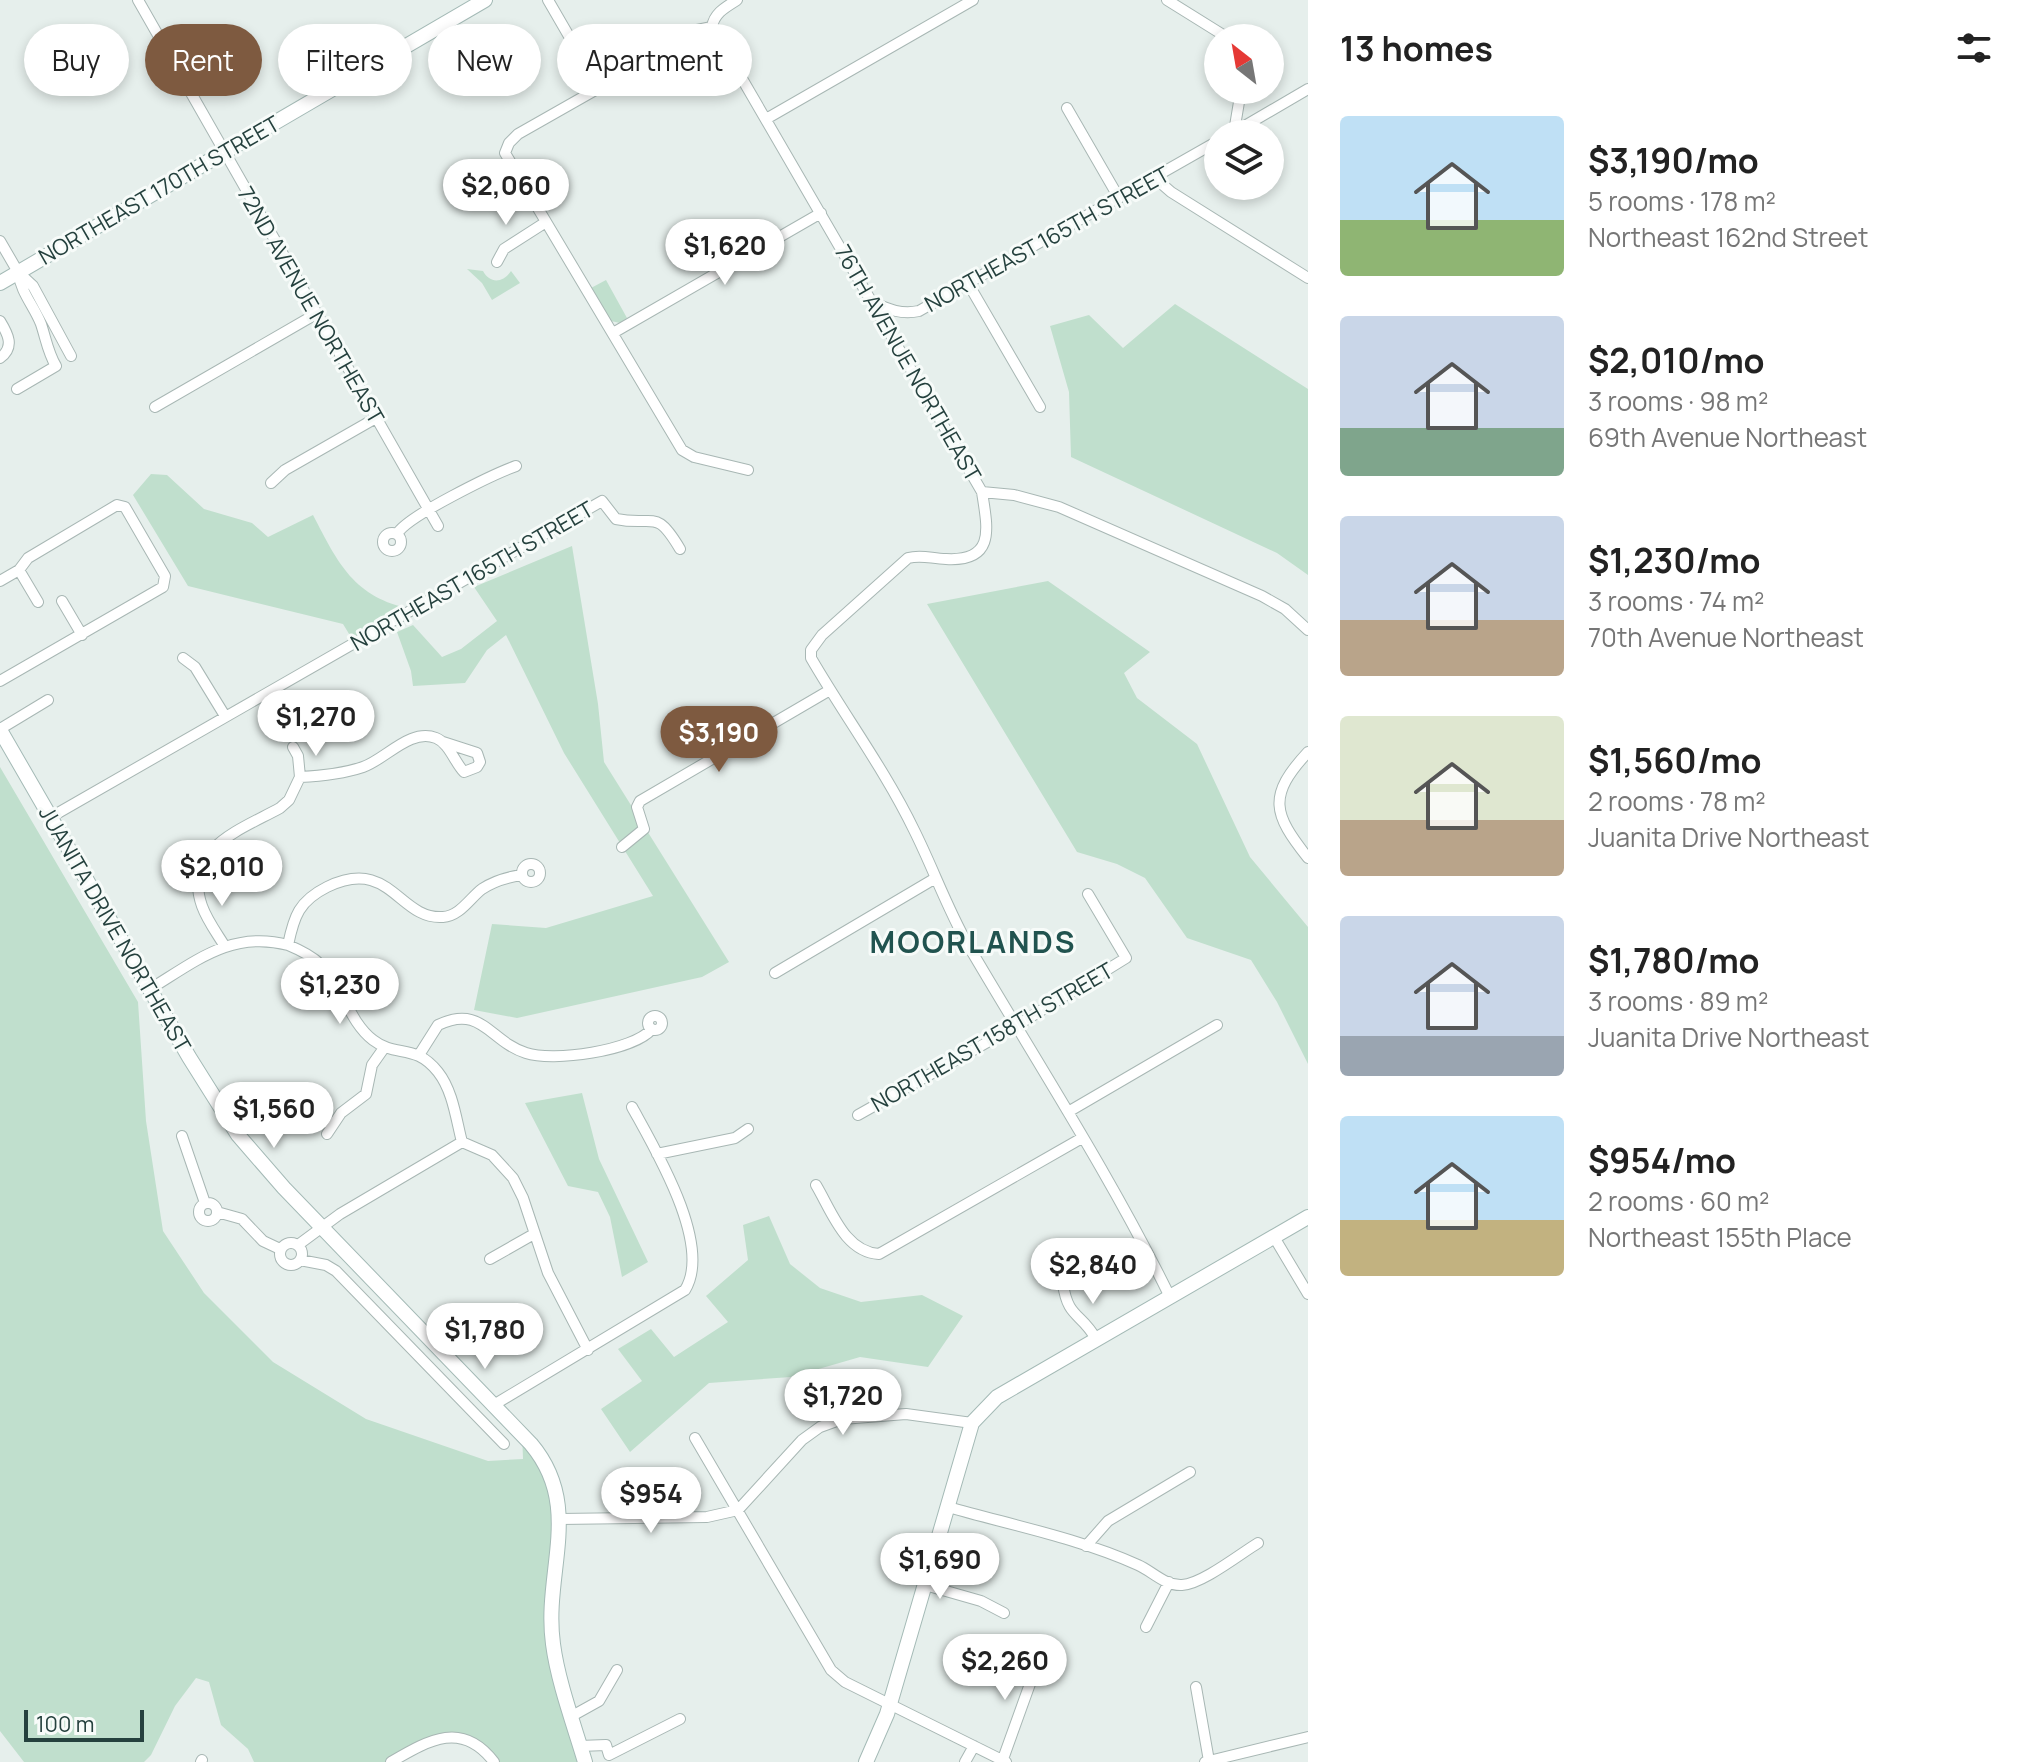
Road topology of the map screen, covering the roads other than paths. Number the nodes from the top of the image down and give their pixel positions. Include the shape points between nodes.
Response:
1 (138, 0) edge
2 (485, 0) edge
3 (548, 0) edge
4 (737, 0) edge
5 (973, 0) edge
6 (1167, 0) edge
7 (562, 24) edge
8 (712, 24) edge
9 (1206, 24) edge
10 (1308, 89) edge
11 (752, 95) edge
12 (585, 96) edge
13 (1067, 108) dead end
14 (766, 119) junction
15 (1254, 120) edge
16 (1204, 149) edge
17 (224, 151) junction
18 (1155, 178) junction
19 (1119, 198) junction
20 (821, 213) junction
21 (546, 222) junction
22 (0, 241) edge
23 (497, 262) dead end
24 (18, 272) junction
25 (1308, 278) edge
26 (0, 283) edge
27 (969, 285) junction
28 (872, 302) junction
29 (316, 314) junction
30 (0, 321) edge
31 (613, 333) junction
32 (71, 356) dead end
33 (0, 358) edge
34 (17, 389) dead end
35 (155, 407) dead end
36 (1040, 407) dead end
37 (376, 418) junction
38 (516, 466) dead end
39 (748, 470) dead end
40 (271, 483) dead end
41 (982, 492) junction
42 (429, 511) junction
43 (438, 526) dead end
44 (397, 534) dead end
45 (680, 549) dead end
46 (19, 570) junction
47 (0, 581) edge
48 (62, 601) dead end
49 (38, 602) dead end
50 (1308, 630) edge
51 (82, 635) junction
52 (183, 658) dead end
53 (0, 681) edge
54 (830, 690) junction
55 (48, 700) dead end
56 (225, 716) junction
57 (0, 729) edge
58 (443, 742) dead end
59 (293, 747) dead end
60 (1308, 752) edge
61 (300, 777) junction
62 (51, 817) junction
63 (622, 847) dead end
64 (1308, 858) edge
65 (522, 875) dead end
66 (934, 879) junction
67 (1088, 894) dead end
68 (224, 945) junction
69 (288, 945) junction
70 (775, 973) dead end
71 (150, 989) junction
72 (1217, 1025) dead end
73 (1016, 1026) junction
74 (652, 1029) dead end
75 (384, 1048) junction
76 (419, 1055) junction
77 (632, 1107) dead end
78 (1068, 1112) junction
79 (858, 1115) dead end
80 (748, 1129) dead end
81 (327, 1134) dead end
82 (182, 1136) dead end
83 (1082, 1138) junction
84 (462, 1142) junction
85 (657, 1154) junction
86 (816, 1185) dead end
87 (1308, 1217) edge
88 (321, 1227) junction
89 (534, 1234) junction
90 (1274, 1237) junction
91 (298, 1245) junction
92 (280, 1249) junction
93 (490, 1259) dead end
94 (300, 1260) junction
95 (1063, 1284) dead end
96 (1308, 1294) edge
97 (1170, 1297) junction
98 (1096, 1339) junction
99 (588, 1350) junction
100 (492, 1406) junction
101 (972, 1423) junction
102 (695, 1438) dead end
103 (504, 1444) dead end
104 (1190, 1472) dead end
105 (948, 1507) junction
106 (738, 1510) junction
107 (560, 1519) junction
108 (1258, 1543) dead end
109 (1086, 1546) junction
110 (1174, 1584) junction
111 (925, 1585) junction
112 (1004, 1613) dead end
113 (1146, 1627) dead end
114 (1040, 1656) dead end
115 (617, 1670) dead end
116 (1196, 1687) dead end
117 (890, 1704) junction
118 (572, 1716) junction
119 (680, 1719) dead end
120 (1308, 1737) edge
121 (580, 1746) junction
122 (974, 1746) junction
123 (611, 1758) edge
124 (1232, 1760) edge
125 (1004, 1761) edge
126 (391, 1762) edge
127 (494, 1762) edge
128 (585, 1762) edge
129 (866, 1762) edge
130 (965, 1762) edge
131 (1207, 1762) edge

1 - 17 street, 72ND AVENUE NORTHEAST
2 - 17 main road, NORTHEAST 170TH STREET
3 - 7 street
4 - 8 street
5 - 14 street
6 - 9 street
10 - 15 street
11 - 14 street, 76TH AVENUE NORTHEAST
12 - 21 street via 518,134 505,153
13 - 19 street
14 - 20 street, 76TH AVENUE NORTHEAST
16 - 18 street, NORTHEAST 165TH STREET
17 - 24 main road, NORTHEAST 170TH STREET
17 - 29 street, 72ND AVENUE NORTHEAST
18 - 19 street, NORTHEAST 165TH STREET
18 - 25 street
19 - 27 street, NORTHEAST 165TH STREET
20 - 28 street, 76TH AVENUE NORTHEAST
20 - 31 street
21 - 23 street via 504,249
21 - 31 street
22 - 24 street
24 - 26 main road, NORTHEAST 170TH STREET
24 - 32 street via 33,286
24 - 34 street via 56,366
27 - 28 street, NORTHEAST 165TH STREET via 908,314
27 - 36 street
28 - 41 street, 76TH AVENUE NORTHEAST
29 - 35 street
29 - 37 street, 72ND AVENUE NORTHEAST
30 - 33 street via 10,340
31 - 39 street via 682,450
37 - 40 street
37 - 42 street, 72ND AVENUE NORTHEAST
38 - 42 street
41 - 50 street via 1059,507 1262,596
41 - 54 street via 988,532 977,552 964,559 908,558 814,643 811,658
42 - 43 street, 72ND AVENUE NORTHEAST
42 - 44 street
45 - 56 street, NORTHEAST 165TH STREET via 661,523 616,519 602,501
46 - 47 street
46 - 49 street
46 - 51 street via 28,558 117,505 125,507 166,583
48 - 51 street
51 - 53 street
52 - 56 street via 195,667
54 - 63 street via 640,801 644,829
54 - 66 street via 914,830
55 - 57 street
56 - 62 street, NORTHEAST 165TH STREET
57 - 62 main road, JUANITA DRIVE NORTHEAST
58 - 61 street via 414,738 367,766
59 - 61 street
60 - 64 street via 1288,776 1280,802 1285,829
61 - 68 street via 280,808 211,849 202,861 201,903
62 - 71 main road, JUANITA DRIVE NORTHEAST
65 - 69 street via 485,887 454,915 440,917 421,912 373,880 346,880 306,900
66 - 70 street
66 - 73 street
67 - 73 street, NORTHEAST 158TH STREET via 1126,958
68 - 69 street via 248,940
68 - 71 street
69 - 75 street via 327,971 360,1027
71 - 88 main road, JUANITA DRIVE NORTHEAST via 238,1135
72 - 78 street
73 - 78 street
73 - 79 street, NORTHEAST 158TH STREET
74 - 76 street via 618,1049 531,1055 463,1017 438,1025
75 - 76 street
75 - 81 street via 372,1065 366,1094 341,1113
76 - 84 street via 448,1090
77 - 85 street
78 - 83 street
80 - 85 street via 735,1138
82 - 92 street via 205,1203 199,1211 204,1220 217,1212 242,1219 263,1241
83 - 86 street via 879,1254 850,1242
83 - 97 street
84 - 88 street
84 - 89 street via 505,1166 523,1198
85 - 99 street via 685,1218 692,1278 685,1290
87 - 90 main road
88 - 91 street
88 - 100 main road, JUANITA DRIVE NORTHEAST
89 - 93 street
89 - 99 street
90 - 96 street
90 - 97 main road
91 - 92 street via 288,1243
91 - 94 street
92 - 94 street via 285,1264
94 - 103 street via 336,1271
95 - 98 street via 1070,1311
97 - 98 main road
98 - 101 main road via 997,1397
99 - 100 street
100 - 107 main road, JUANITA DRIVE NORTHEAST via 548,1467
101 - 105 main road
101 - 106 street via 906,1414 842,1419 820,1427
102 - 106 street
104 - 109 street via 1108,1521
105 - 109 street
105 - 111 main road
106 - 107 street via 707,1517
106 - 117 street via 831,1670
107 - 118 main road, JUANITA DRIVE NORTHEAST via 550,1607 553,1646
108 - 110 street via 1197,1580
109 - 110 street
110 - 113 street
111 - 112 street
111 - 117 main road
114 - 125 street
115 - 118 street via 599,1701
116 - 131 street
117 - 122 street
117 - 129 main road
118 - 121 main road, JUANITA DRIVE NORTHEAST
119 - 123 street
120 - 124 street
121 - 123 street via 606,1745
121 - 128 main road, JUANITA DRIVE NORTHEAST
122 - 125 street
122 - 130 street
124 - 131 street
126 - 127 street via 425,1743 453,1737 474,1742

